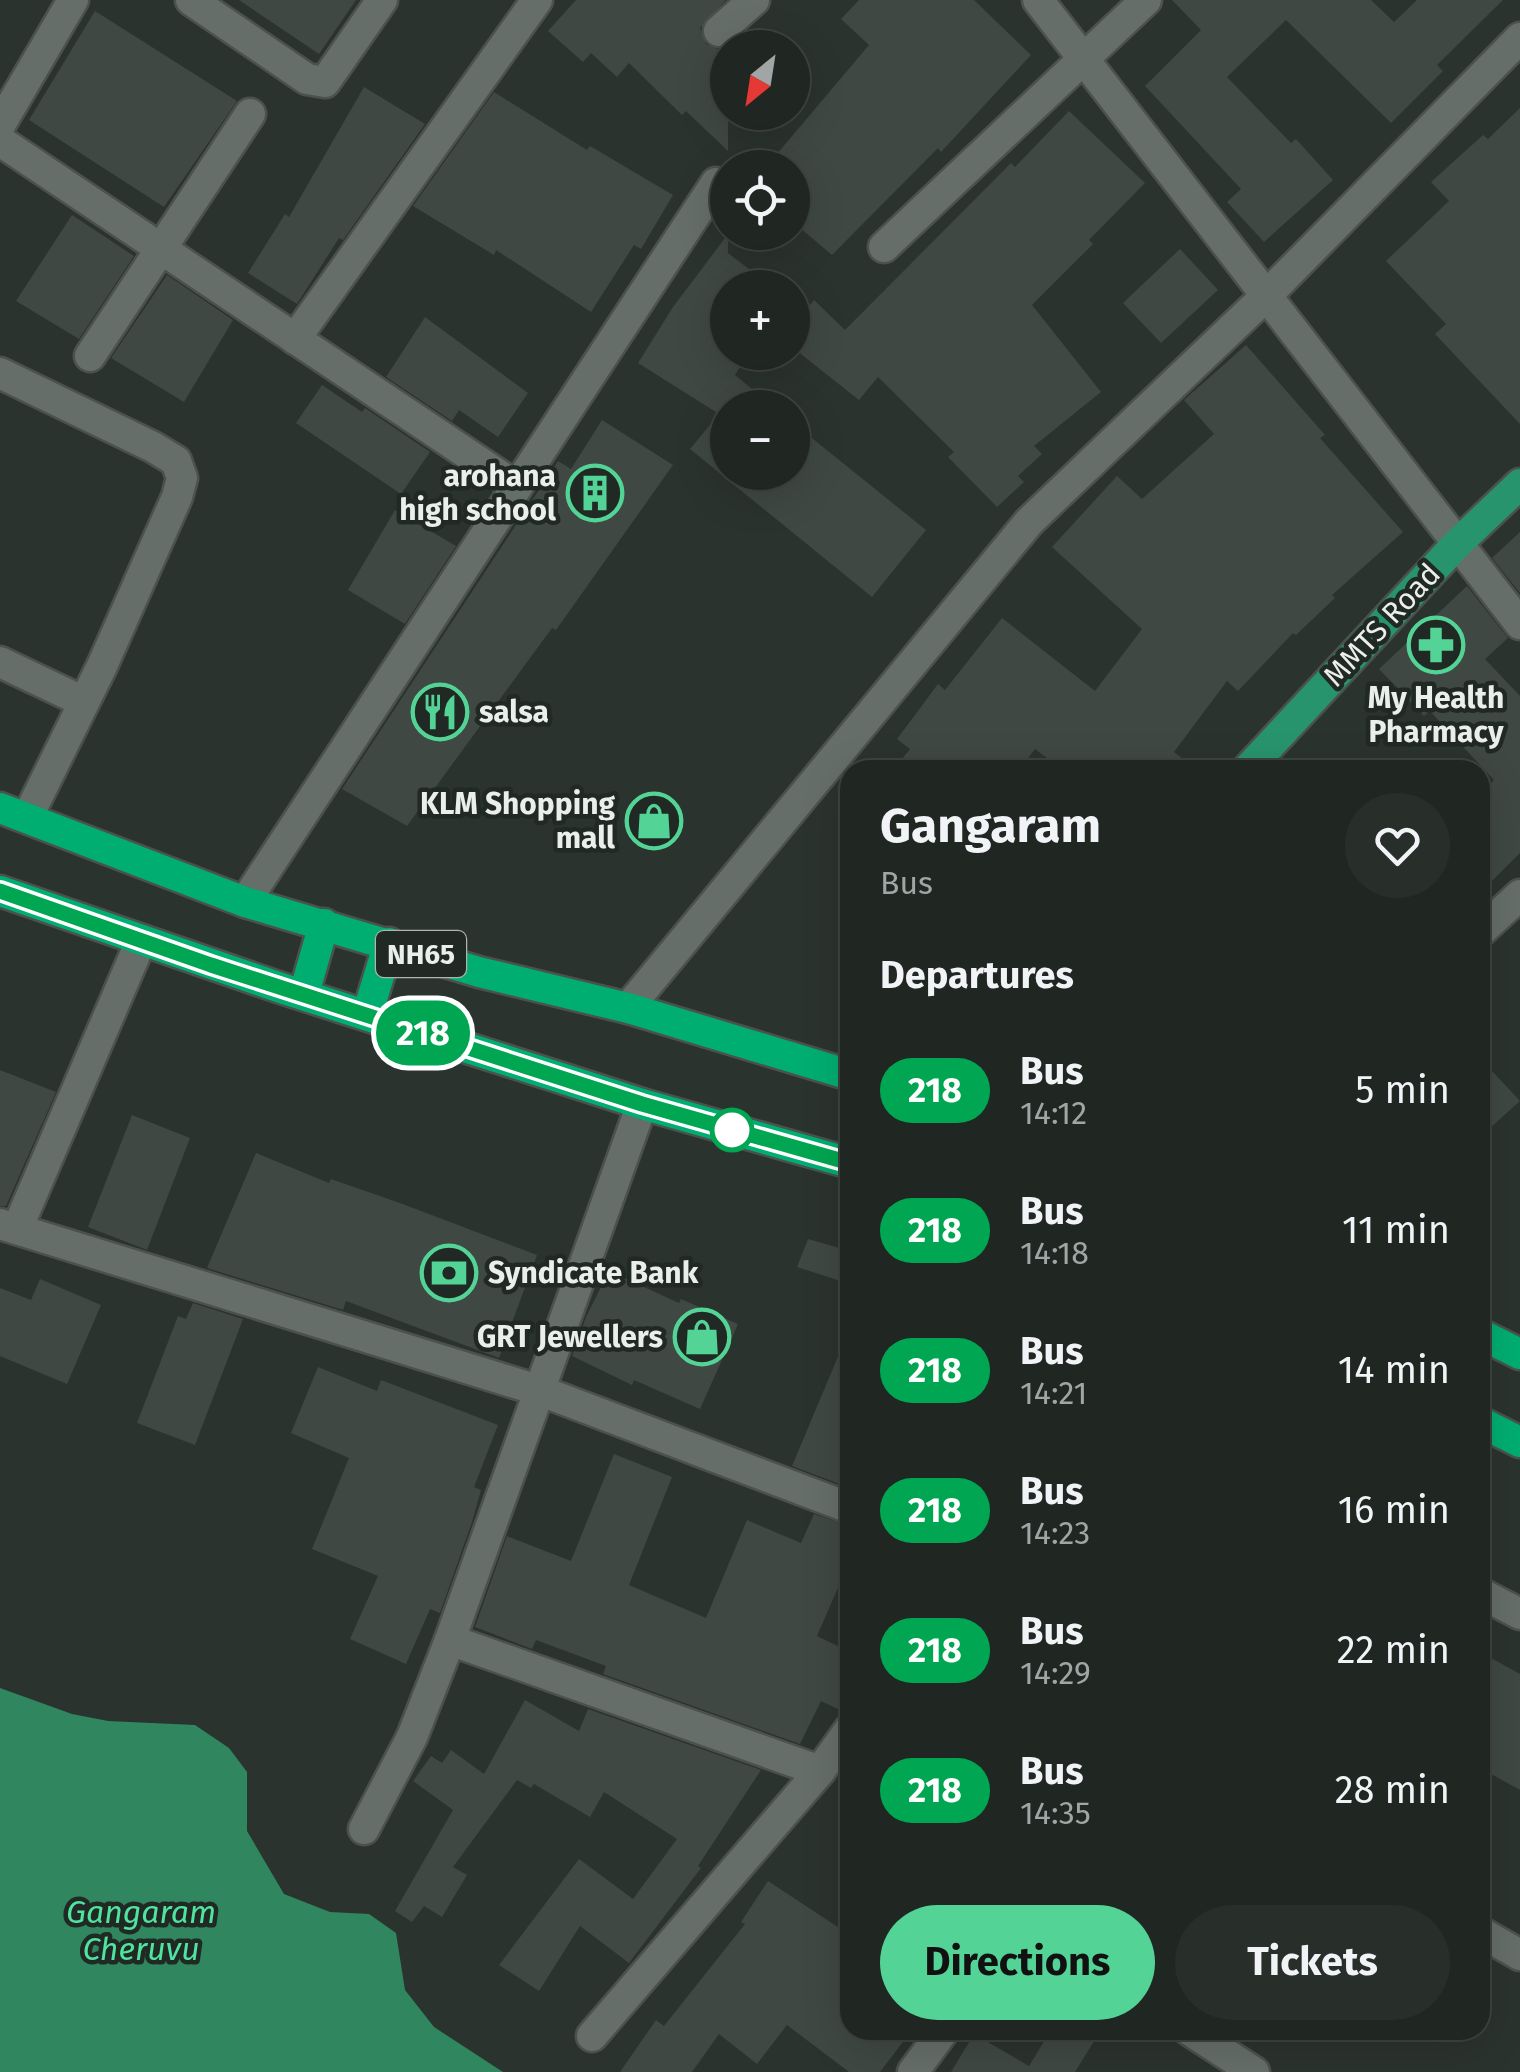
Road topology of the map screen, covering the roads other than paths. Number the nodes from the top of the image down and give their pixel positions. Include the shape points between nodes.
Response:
1 (72, 0) edge
2 (192, 0) edge
3 (382, 0) edge
4 (538, 0) edge
5 (754, 0) edge
6 (1038, 0) edge
7 (1146, 0) edge
8 (720, 30) edge
9 (1520, 38) edge
10 (1086, 58) junction
11 (250, 114) dead end
12 (0, 124) edge
13 (0, 141) edge
14 (710, 192) edge
15 (884, 247) dead end
16 (160, 248) junction
17 (1268, 294) junction
18 (295, 339) junction
19 (90, 356) dead end
20 (0, 373) edge
21 (1520, 484) edge
22 (517, 488) junction
23 (1456, 545) junction
24 (1520, 624) edge
25 (0, 662) edge
26 (84, 702) junction
27 (1255, 760) edge
28 (13, 813) edge
29 (0, 891) edge
30 (1520, 895) edge
31 (245, 902) junction
32 (1490, 923) edge
33 (324, 924) junction
34 (141, 942) junction
35 (388, 944) junction
36 (304, 994) junction
37 (628, 1008) junction
38 (368, 1015) junction
39 (840, 1072) edge
40 (642, 1104) junction
41 (840, 1161) edge
42 (9, 1226) edge
43 (1490, 1339) edge
44 (1520, 1354) edge
45 (541, 1391) junction
46 (1490, 1427) edge
47 (1520, 1442) edge
48 (840, 1504) edge
49 (1490, 1598) edge
50 (1520, 1614) edge
51 (450, 1640) junction
52 (840, 1743) edge
53 (820, 1771) junction
54 (364, 1829) dead end
55 (1490, 1938) edge
56 (1520, 1955) edge
57 (592, 2036) dead end
58 (937, 2040) edge
59 (1223, 2040) edge
60 (913, 2072) edge
61 (1254, 2072) edge

1 - 12 street
2 - 3 street via 308,79 325,82
4 - 18 street
5 - 8 street
6 - 10 street
7 - 10 street
9 - 17 street
10 - 15 street
10 - 17 street
11 - 16 street
13 - 16 street
14 - 22 street
16 - 18 street
16 - 19 street
17 - 23 street
17 - 37 street via 1029,522
18 - 22 street
20 - 26 street via 153,447 176,461 182,478
21 - 23 main road, MMTS Road
22 - 31 street
23 - 24 street
23 - 27 main road, MMTS Road
25 - 26 street
26 - 28 street
28 - 31 highway, NH65
29 - 34 highway, NH65
30 - 32 street
31 - 33 highway, NH65
33 - 35 highway, NH65
33 - 36 highway
34 - 36 highway, NH65
34 - 42 street
35 - 37 highway, NH65
35 - 38 highway
36 - 38 highway, NH65
37 - 39 highway, NH65
38 - 40 highway, NH65
40 - 41 highway, NH65
40 - 45 street
42 - 45 street
43 - 44 highway
45 - 48 street
45 - 51 street
46 - 47 highway
49 - 50 street
51 - 53 street
51 - 54 street via 412,1736
52 - 53 street
53 - 57 street
55 - 56 street
58 - 60 street
59 - 61 street

